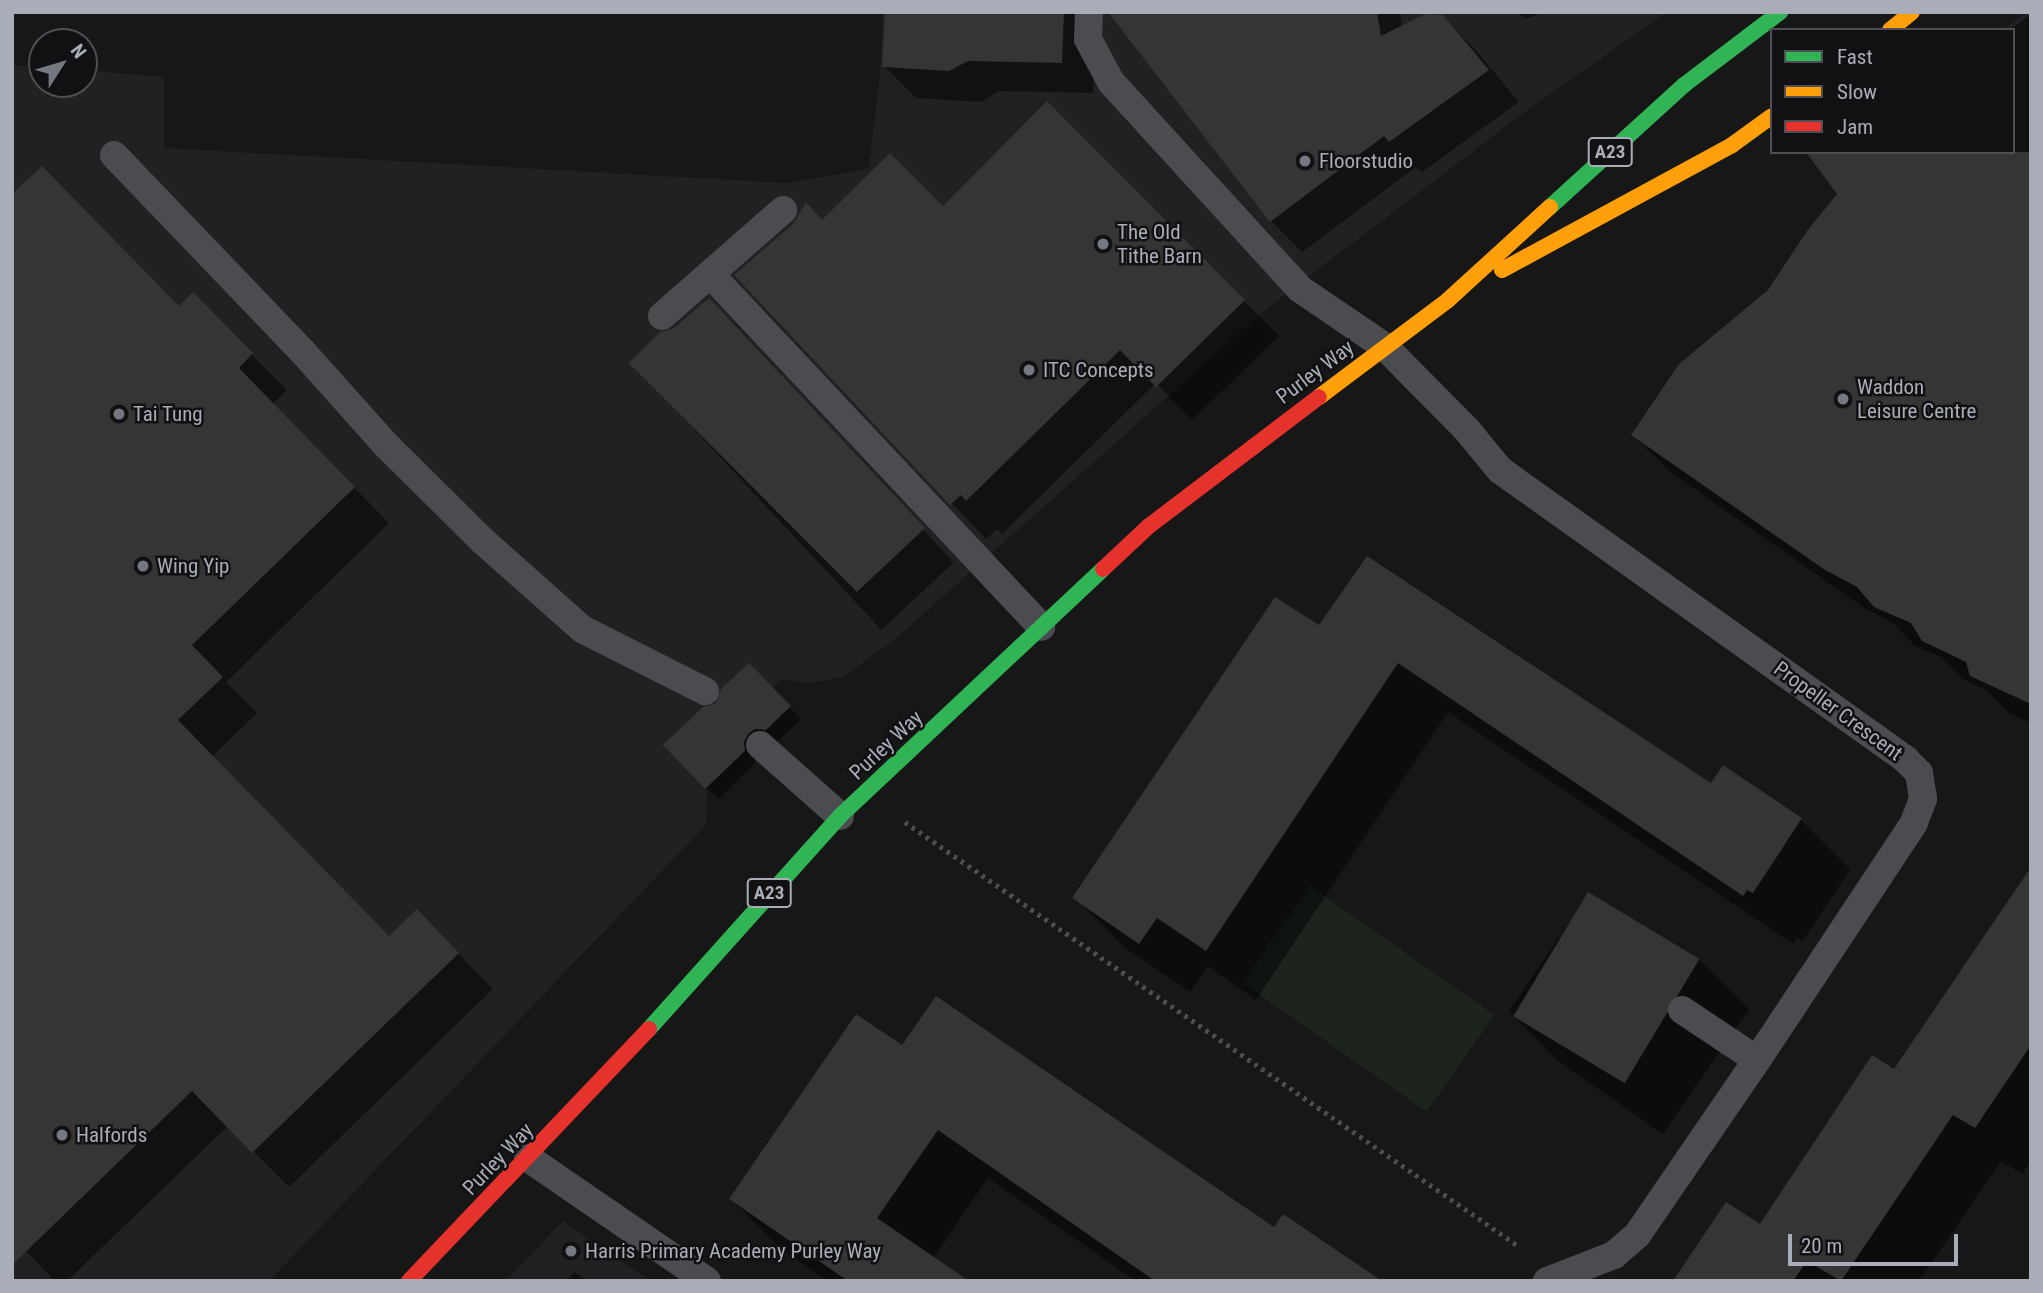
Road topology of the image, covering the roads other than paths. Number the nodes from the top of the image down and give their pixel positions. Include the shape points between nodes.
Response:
1 (1089, 12) edge
2 (1780, 12) edge
3 (1912, 12) edge
4 (1892, 28) edge
5 (1770, 117) edge
6 (114, 155) dead end
7 (783, 210) dead end
8 (710, 274) junction
9 (1448, 300) junction
10 (662, 316) dead end
11 (1384, 346) junction
12 (1041, 627) junction
13 (705, 691) dead end
14 (760, 745) dead end
15 (840, 816) junction
16 (1682, 1010) dead end
17 (1757, 1060) junction
18 (528, 1158) junction
19 (1554, 1278) edge
20 (409, 1281) edge
21 (707, 1281) edge

1 - 11 lane, Propeller Crescent via 1088,39 1111,82 1300,289
2 - 9 highway, Purley Way / A23 via 1684,85
3 - 4 highway
5 - 9 highway, Purley Way / A23 via 1731,145
6 - 13 lane via 387,446 483,541 582,629
7 - 8 lane
8 - 10 lane
8 - 12 lane
9 - 11 highway, Purley Way / A23
11 - 12 highway, Purley Way / A23 via 1149,526
11 - 17 lane, Propeller Crescent via 1500,470 1919,773 1923,799 1914,823
12 - 15 highway, Purley Way / A23
14 - 15 lane
15 - 18 highway, Purley Way / A23
16 - 17 lane
17 - 19 lane, Propeller Crescent via 1637,1235 1614,1255
18 - 20 highway, Purley Way / A23
18 - 21 lane

